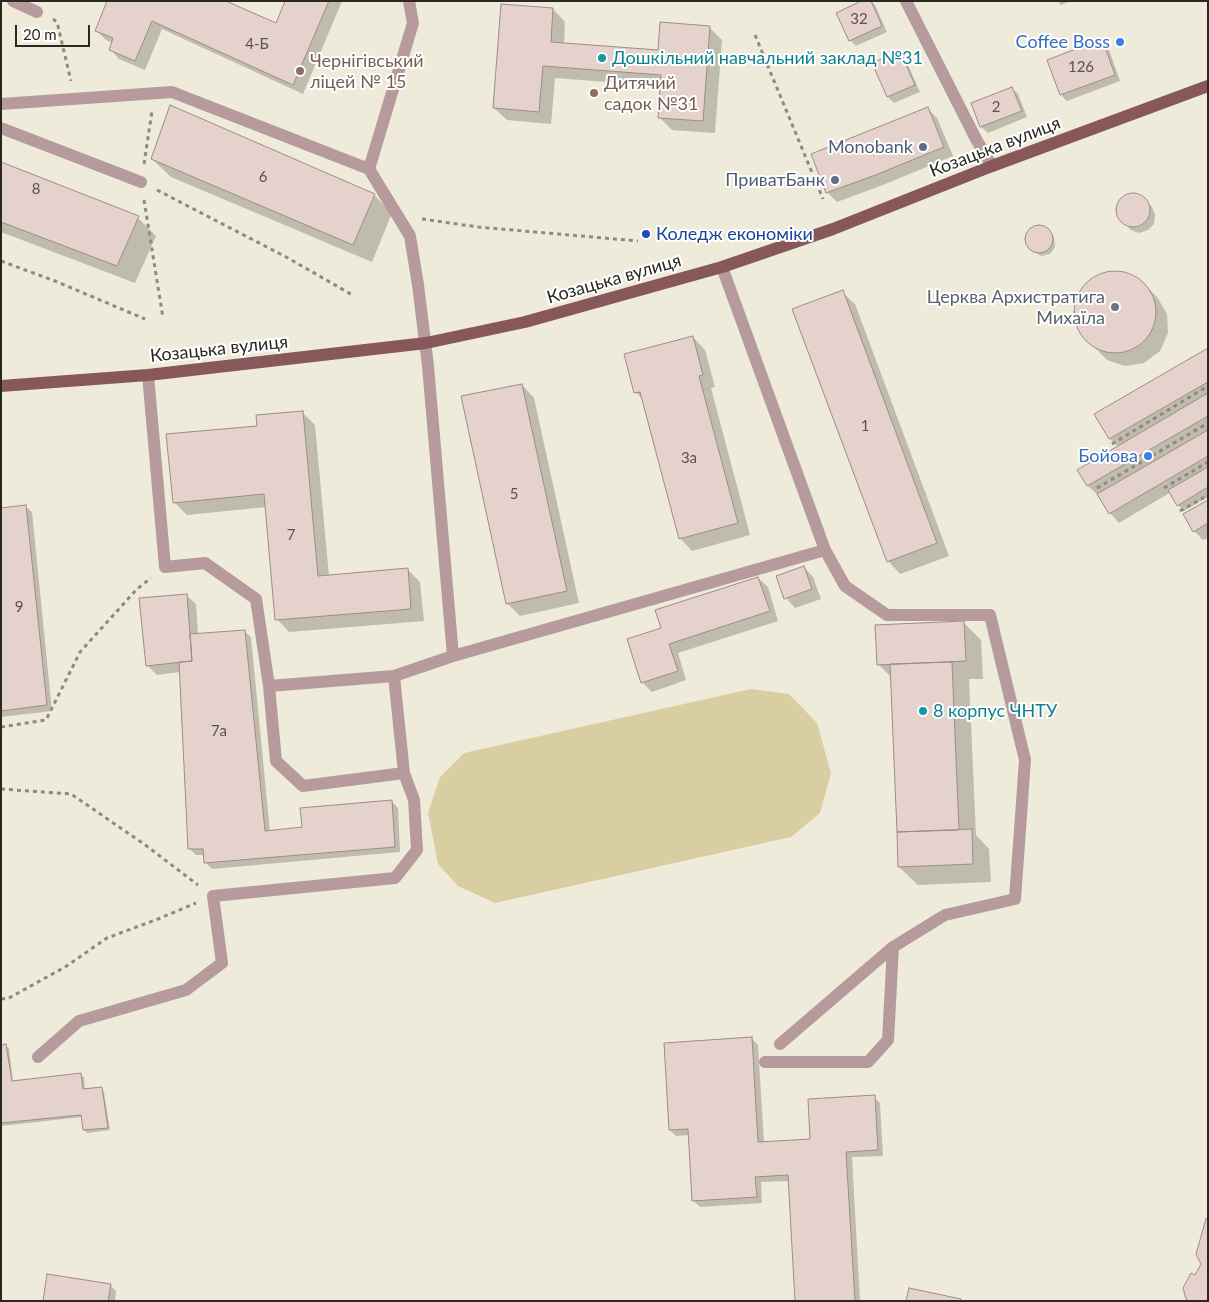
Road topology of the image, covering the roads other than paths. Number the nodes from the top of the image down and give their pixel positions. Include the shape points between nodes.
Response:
1 (13, 1) edge
2 (409, 1) edge
3 (906, 1) edge
4 (37, 12) road end
5 (1208, 86) edge
6 (1, 104) edge
7 (1, 128) edge
8 (992, 166) junction
9 (369, 168) junction
10 (141, 182) road end
11 (722, 267) junction
12 (426, 343) junction
13 (148, 375) junction
14 (1, 386) edge
15 (826, 550) junction
16 (453, 656) junction
17 (394, 676) junction
18 (269, 686) junction
19 (404, 773) junction
20 (893, 947) junction
21 (780, 1044) dead end
22 (38, 1057) dead end
23 (765, 1062) dead end

1 - 4 street
2 - 9 street via 413,23
3 - 8 street
5 - 8 main road, Козацька вулиця
6 - 9 street via 172,92
7 - 10 street
8 - 11 main road, Козацька вулиця via 833,229
9 - 12 street via 410,236
11 - 12 main road, Козацька вулиця via 525,322
11 - 15 street
12 - 13 main road, Козацька вулиця
12 - 16 street
13 - 14 main road, Козацька вулиця
13 - 18 street via 166,566 205,562 256,599
15 - 16 street
15 - 20 street via 845,586 888,616 990,615 1024,760 1016,899 945,915
16 - 17 street
17 - 18 street
17 - 19 street
18 - 19 street via 276,761 303,786
19 - 22 street via 414,800 417,850 395,878 213,896 222,963 186,990 78,1021
20 - 21 street
20 - 23 street via 888,1040 868,1062

